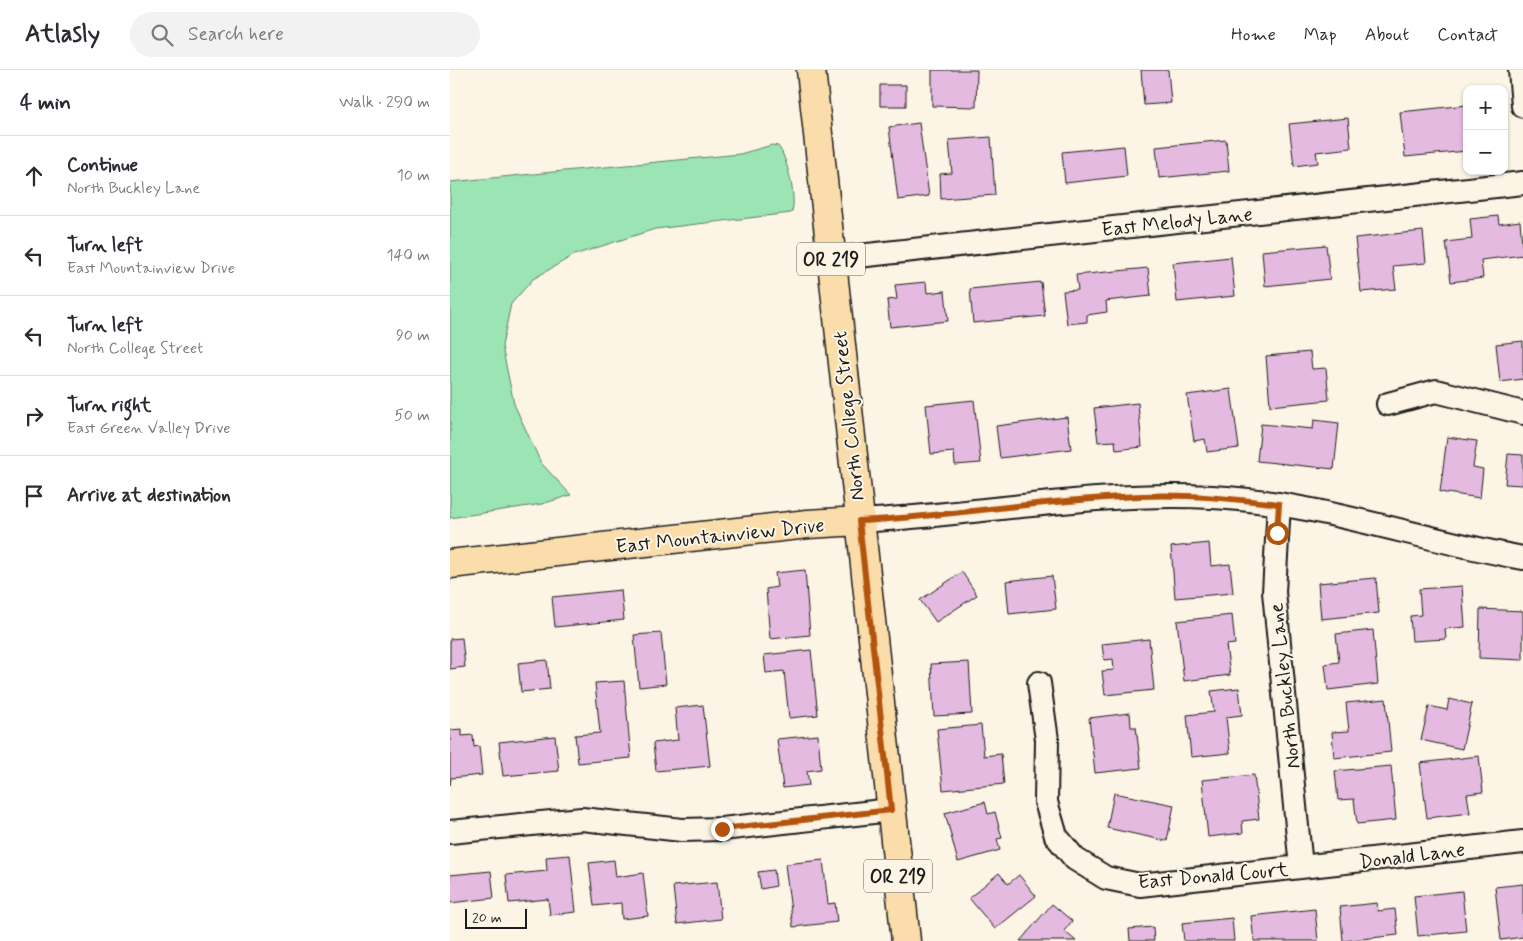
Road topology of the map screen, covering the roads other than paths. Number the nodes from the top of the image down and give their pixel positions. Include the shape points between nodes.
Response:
1 (810, 70) edge
2 (1520, 70) edge
3 (1523, 106) edge
4 (1523, 183) edge
5 (831, 259) junction
6 (1388, 404) dead end
7 (1523, 413) edge
8 (1279, 504) junction
9 (859, 521) junction
10 (1523, 558) edge
11 (450, 564) edge
12 (1039, 682) dead end
13 (891, 810) junction
14 (450, 832) edge
15 (1523, 842) edge
16 (1301, 867) junction
17 (906, 941) edge

1 - 5 main road, North College Street / OR 219
2 - 3 street
4 - 5 street, East Melody Lane
5 - 9 main road, North College Street / OR 219
6 - 7 street via 1436,391
8 - 9 street, East Mountainview Drive via 1213,497 1144,496
8 - 10 street, East Mountainview Drive via 1347,516 1480,551
8 - 16 street, North Buckley Lane via 1274,592
9 - 11 main road, East Mountainview Drive
9 - 13 main road, North College Street / OR 219
12 - 16 street, East Donald Court via 1047,740 1046,802 1056,836 1075,859 1106,878 1140,885
13 - 14 street via 722,829 682,830 582,819
13 - 17 main road, North College Street / OR 219
15 - 16 street, Donald Lane

